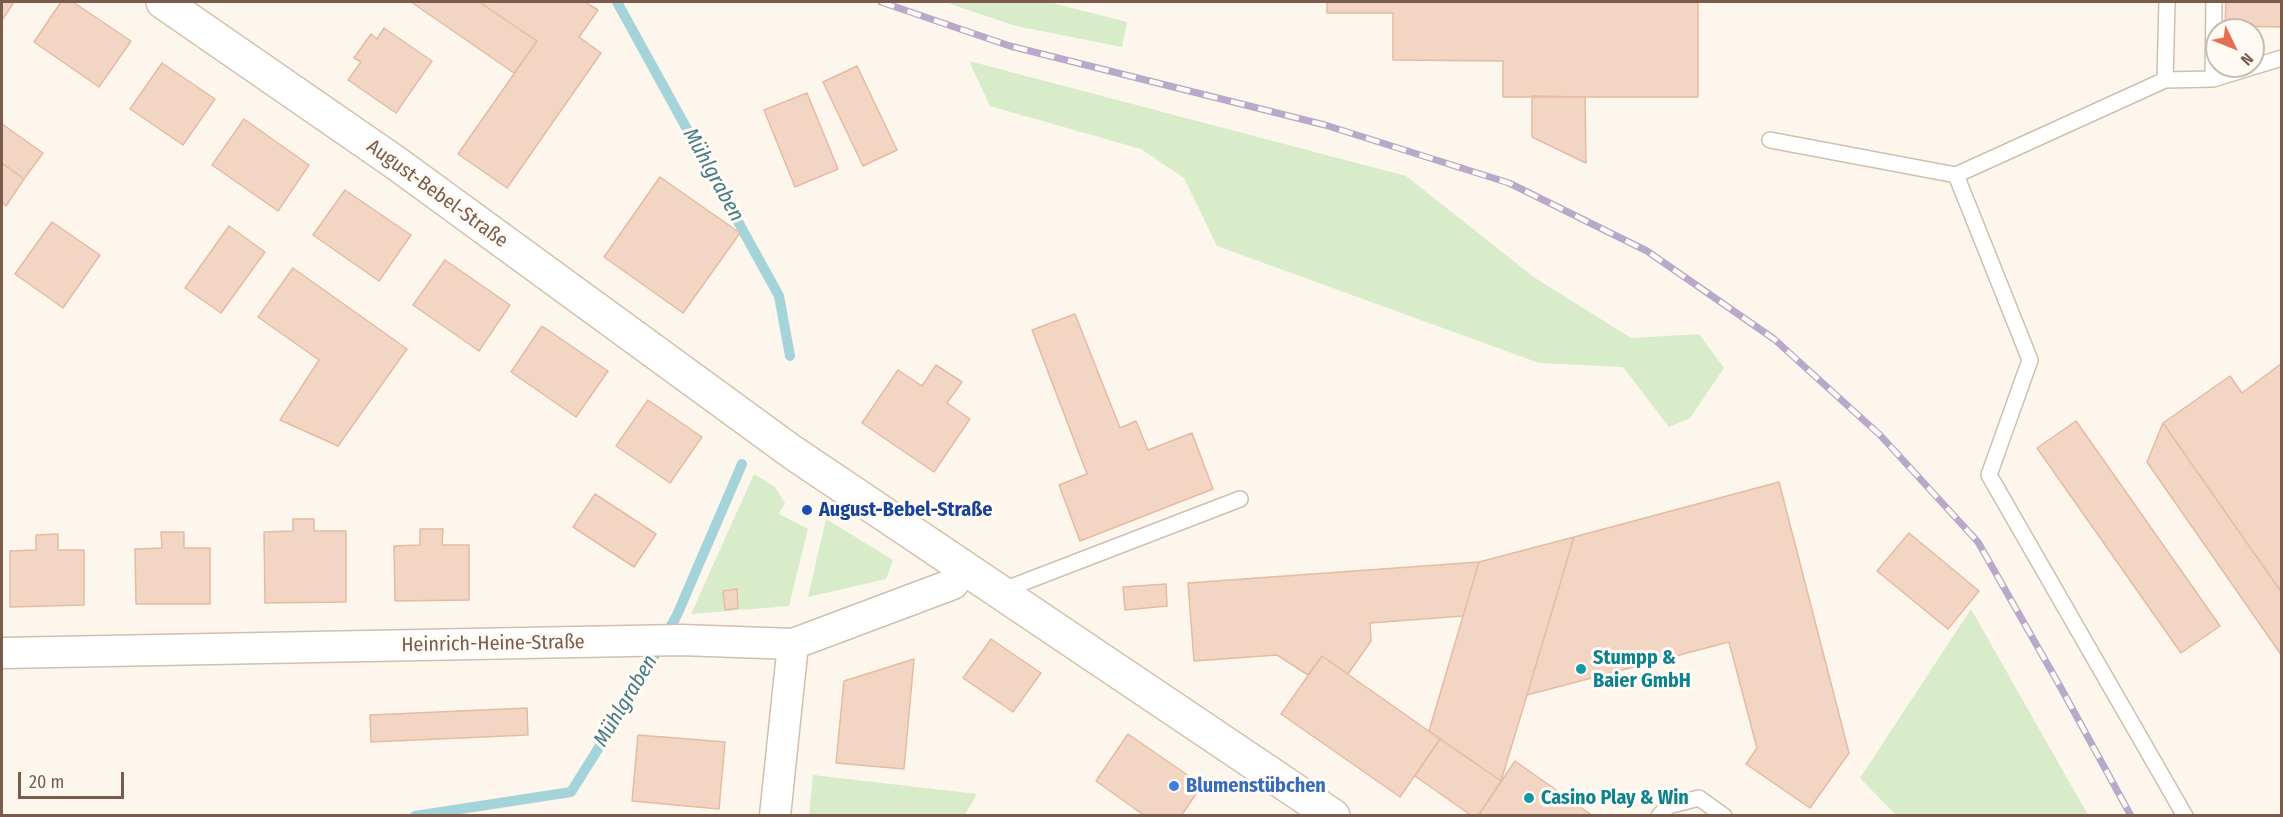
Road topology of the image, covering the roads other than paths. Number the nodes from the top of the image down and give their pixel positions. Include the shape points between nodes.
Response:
1 (163, 2) edge
2 (2167, 2) edge
3 (2214, 2) edge
4 (2282, 58) edge
5 (2213, 79) junction
6 (2165, 80) junction
7 (1770, 140) dead end
8 (1956, 175) junction
9 (1240, 499) dead end
10 (965, 567) junction
11 (1001, 591) junction
12 (793, 644) junction
13 (2, 652) edge
14 (775, 816) edge
15 (1333, 816) edge
16 (1659, 816) edge
17 (1724, 816) edge
18 (2185, 816) edge

1 - 10 street, August-Bebel-Straße via 396,163 739,415
2 - 6 lane
3 - 5 lane
4 - 5 lane
5 - 6 lane
6 - 8 lane
7 - 8 lane
8 - 18 lane via 2030,360 1989,475
9 - 11 lane
10 - 11 street, August-Bebel-Straße
10 - 12 street, Heinrich-Heine-Straße via 953,584
11 - 15 street, August-Bebel-Straße
12 - 13 street, Heinrich-Heine-Straße via 681,640
12 - 14 street
16 - 17 lane via 1668,806 1699,798

